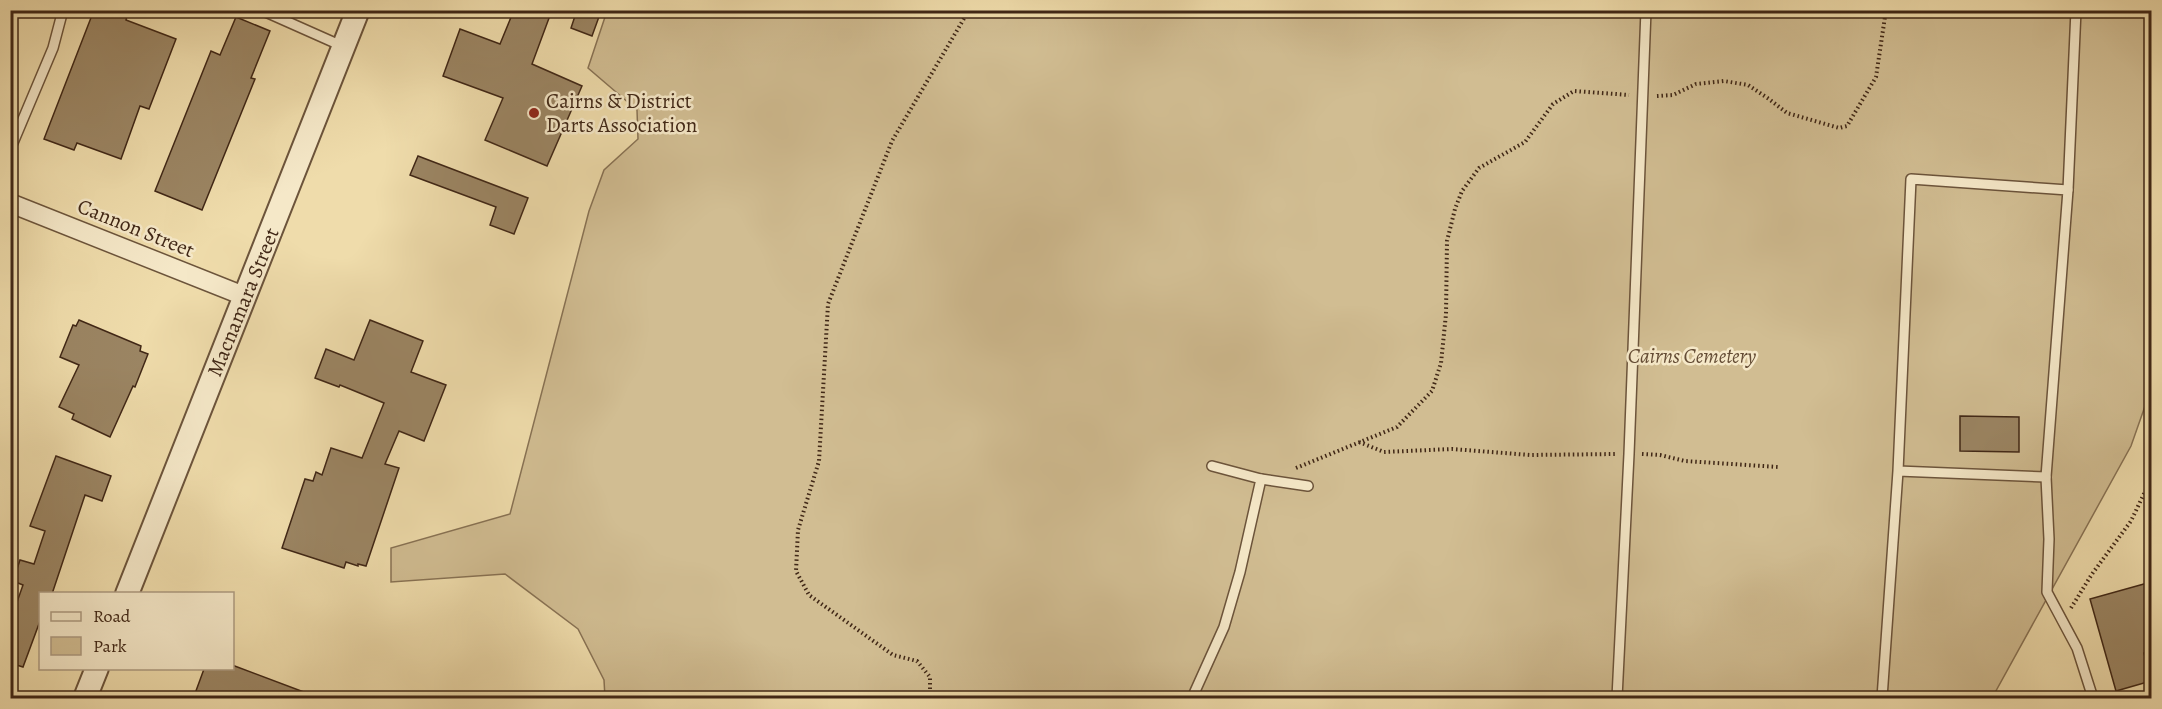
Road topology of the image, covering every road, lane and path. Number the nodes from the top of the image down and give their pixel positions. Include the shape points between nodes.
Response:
1 (63, 10) edge
2 (261, 10) edge
3 (358, 10) edge
4 (969, 10) edge
5 (1646, 10) edge
6 (1886, 10) edge
7 (2076, 10) edge
8 (345, 47) junction
9 (1643, 97) junction
10 (10, 150) edge
11 (2068, 190) junction
12 (10, 203) edge
13 (244, 296) junction
14 (1358, 442) junction
15 (1629, 454) junction
16 (1212, 466) dead end
17 (1778, 466) dead end
18 (1898, 471) junction
19 (2046, 477) junction
20 (2151, 477) edge
21 (1261, 479) junction
22 (1308, 486) dead end
23 (128, 592) edge
24 (2063, 622) junction
25 (97, 670) edge
26 (85, 699) edge
27 (930, 699) edge
28 (1192, 699) edge
29 (1617, 699) edge
30 (1882, 699) edge
31 (2093, 699) edge

1 - 10 lane via 53,48
2 - 8 lane
3 - 8 street, Macnamara Street
4 - 27 path via 892,141 828,304 819,461 798,530 796,571 810,595 893,655 917,661 930,677
5 - 9 lane
6 - 9 path via 1876,77 1847,126 1839,128 1787,113 1748,85 1724,81 1696,84 1673,95
7 - 11 lane
8 - 13 street, Macnamara Street
9 - 14 path via 1574,91 1553,104 1525,142 1479,168 1462,191 1448,241 1441,363 1432,391 1398,427
9 - 15 lane
11 - 18 lane via 1911,179
11 - 19 lane
12 - 13 street, Cannon Street
13 - 23 street, Macnamara Street
14 - 15 path via 1384,452 1452,449
14 - 21 path
15 - 17 path
15 - 29 lane
16 - 21 lane
18 - 19 lane
18 - 30 lane
19 - 24 lane via 2047,592
20 - 24 path via 2131,521
21 - 22 lane
21 - 28 lane via 1224,627
24 - 31 lane via 2077,648
25 - 26 street

